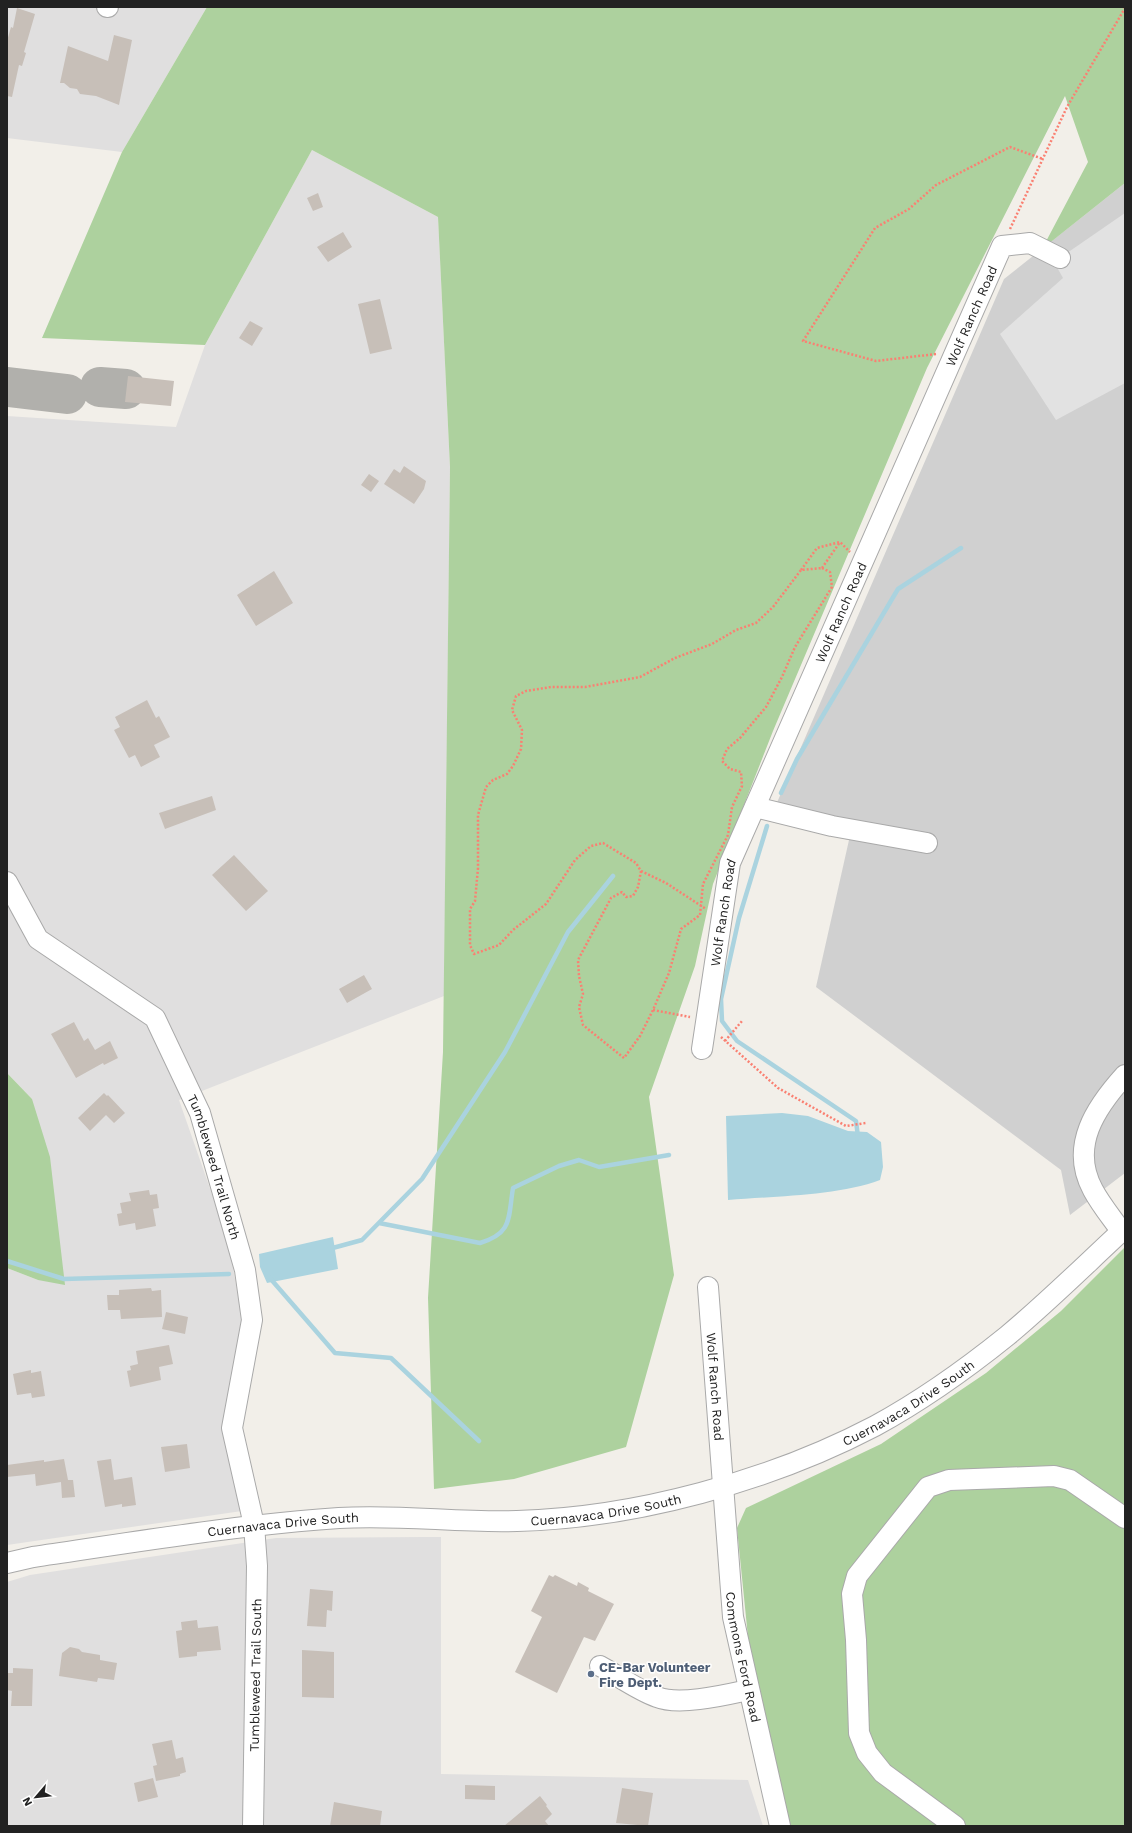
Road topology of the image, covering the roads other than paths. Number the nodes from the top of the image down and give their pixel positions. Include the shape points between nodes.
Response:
1 (1060, 258) dead end
2 (755, 806) junction
3 (926, 843) dead end
4 (7, 882) edge
5 (702, 1049) dead end
6 (1125, 1075) edge
7 (1123, 1229) edge
8 (708, 1287) dead end
9 (724, 1486) junction
10 (1125, 1518) edge
11 (254, 1525) junction
12 (7, 1563) edge
13 (600, 1666) dead end
14 (748, 1690) junction
15 (252, 1826) edge
16 (780, 1826) edge
17 (955, 1826) edge

1 - 2 street, Wolf Ranch Road via 1030,243 1002,246
2 - 3 street via 832,826
2 - 5 street, Wolf Ranch Road via 730,863
4 - 11 street, Tumbleweed Trail North via 38,939 155,1018 200,1113 246,1270 252,1320 232,1428
6 - 7 street via 1095,1114 1087,1131 1084,1148 1084,1162 1092,1189
7 - 9 street, Cuernavaca Drive South via 1009,1335 912,1404 874,1426 834,1444 781,1467
8 - 9 street, Wolf Ranch Road
9 - 11 street, Cuernavaca Drive South via 642,1507 575,1518 514,1521 342,1518
9 - 14 street, Commons Ford Road via 732,1617
10 - 17 street via 1070,1480 1054,1476 949,1480 928,1487 857,1576 852,1594 859,1733 867,1753 883,1773
11 - 12 street, Cuernavaca Drive South
11 - 15 street, Tumbleweed Trail South via 258,1566
13 - 14 street via 657,1698 709,1698
14 - 16 street, Commons Ford Road

